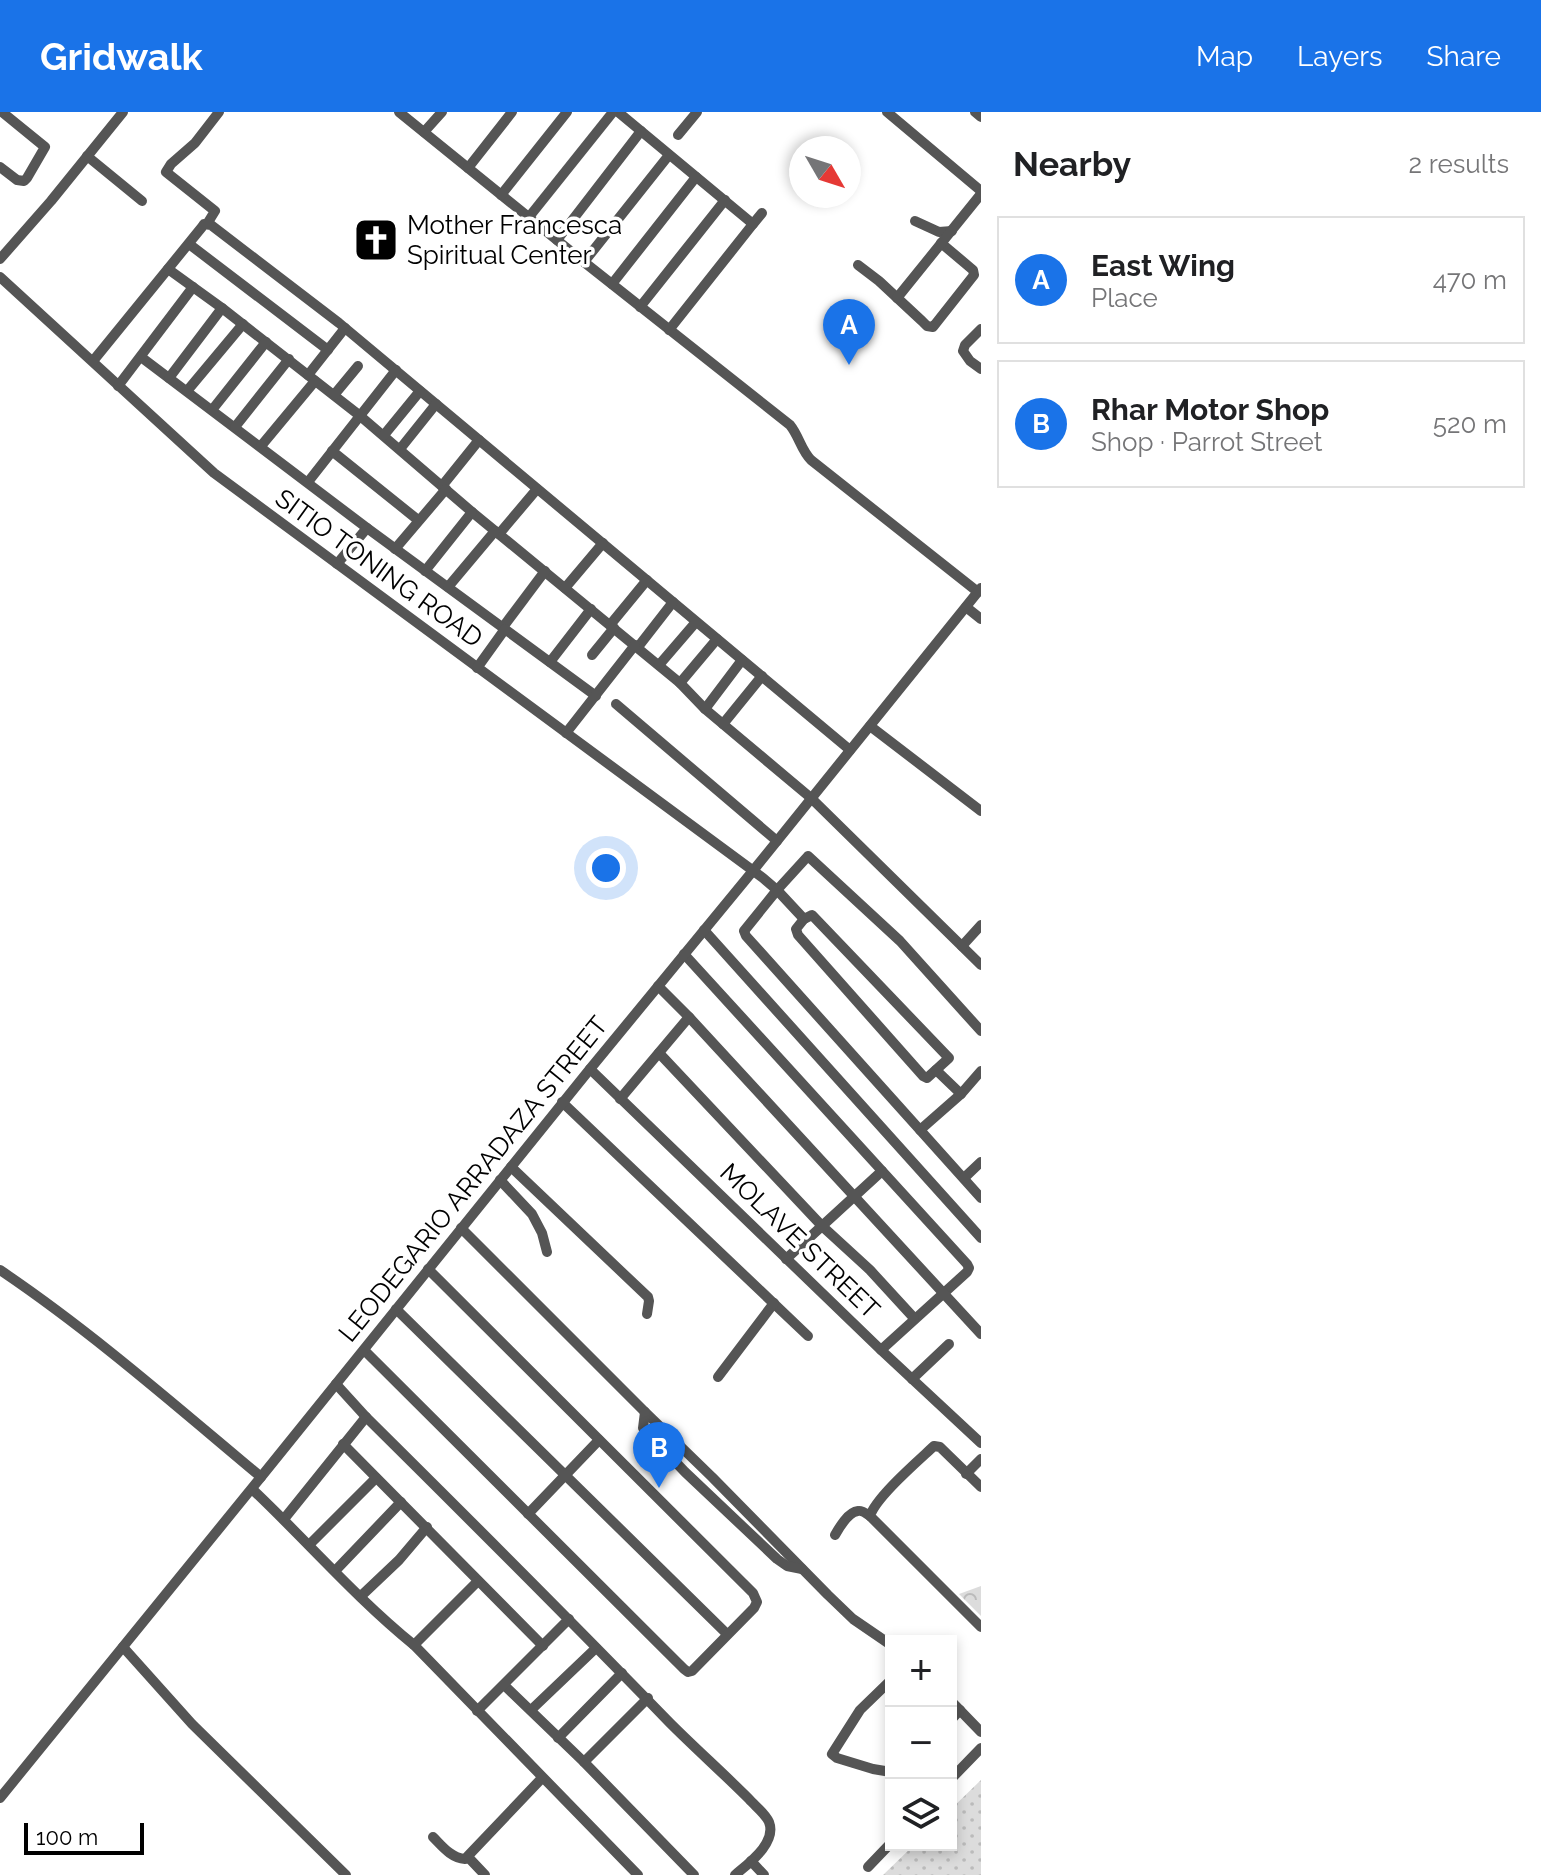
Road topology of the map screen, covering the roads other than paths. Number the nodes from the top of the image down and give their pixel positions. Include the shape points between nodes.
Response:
1 (2, 112) edge
2 (123, 112) edge
3 (219, 112) edge
4 (399, 112) edge
5 (442, 112) edge
6 (512, 112) edge
7 (616, 112) edge
8 (697, 112) edge
9 (887, 112) edge
10 (975, 112) edge
11 (566, 113) edge
12 (981, 117) edge
13 (641, 131) junction
14 (424, 132) junction
15 (678, 135) dead end
16 (669, 155) junction
17 (87, 156) junction
18 (0, 167) edge
19 (468, 168) junction
20 (696, 177) junction
21 (981, 192) edge
22 (501, 195) junction
23 (725, 200) junction
24 (142, 201) dead end
25 (762, 213) dead end
26 (529, 217) junction
27 (915, 221) dead end
28 (207, 224) junction
29 (753, 224) junction
30 (952, 231) junction
31 (557, 240) junction
32 (941, 243) junction
33 (189, 244) junction
34 (0, 259) edge
35 (584, 262) junction
36 (858, 265) dead end
37 (168, 269) junction
38 (0, 277) edge
39 (612, 284) junction
40 (193, 287) junction
41 (897, 298) junction
42 (640, 307) junction
43 (222, 308) junction
44 (243, 324) junction
45 (345, 328) junction
46 (981, 329) edge
47 (669, 330) junction
48 (266, 342) junction
49 (328, 350) junction
50 (141, 357) junction
51 (289, 359) junction
52 (93, 361) junction
53 (358, 366) dead end
54 (981, 369) edge
55 (396, 370) junction
56 (169, 378) junction
57 (312, 378) junction
58 (118, 386) junction
59 (187, 391) junction
60 (420, 391) junction
61 (334, 395) junction
62 (436, 404) junction
63 (212, 410) junction
64 (359, 415) junction
65 (235, 427) junction
66 (384, 435) junction
67 (479, 440) junction
68 (261, 446) junction
69 (400, 449) junction
70 (332, 451) junction
71 (308, 482) junction
72 (444, 487) junction
73 (537, 489) junction
74 (472, 512) junction
75 (418, 520) junction
76 (367, 528) junction
77 (497, 532) junction
78 (603, 543) junction
79 (395, 549) junction
80 (337, 564) junction
81 (425, 571) junction
82 (545, 571) junction
83 (647, 580) junction
84 (448, 587) junction
85 (565, 588) junction
86 (980, 590) edge
87 (673, 602) junction
88 (966, 607) junction
89 (591, 609) junction
90 (981, 619) edge
91 (696, 622) junction
92 (612, 626) junction
93 (504, 628) junction
94 (717, 639) junction
95 (636, 646) junction
96 (592, 655) dead end
97 (742, 660) junction
98 (550, 662) junction
99 (659, 665) junction
100 (477, 668) junction
101 (762, 676) junction
102 (680, 683) junction
103 (596, 696) junction
104 (616, 704) dead end
105 (705, 709) junction
106 (723, 724) junction
107 (870, 726) junction
108 (566, 733) junction
109 (850, 750) junction
110 (811, 798) junction
111 (981, 811) edge
112 (777, 841) junction
113 (752, 872) junction
114 (777, 890) junction
115 (804, 919) junction
116 (981, 925) edge
117 (704, 930) junction
118 (962, 946) junction
119 (684, 954) junction
120 (981, 965) edge
121 (658, 986) junction
122 (689, 1017) junction
123 (981, 1031) edge
124 (659, 1053) junction
125 (590, 1069) junction
126 (936, 1070) junction
127 (981, 1071) edge
128 (961, 1094) junction
129 (620, 1099) junction
130 (562, 1102) junction
131 (920, 1130) junction
132 (981, 1162) edge
133 (511, 1167) junction
134 (882, 1171) junction
135 (964, 1178) junction
136 (500, 1180) junction
137 (854, 1197) junction
138 (981, 1198) edge
139 (822, 1226) junction
140 (461, 1228) junction
141 (981, 1238) edge
142 (547, 1252) dead end
143 (786, 1259) junction
144 (428, 1269) junction
145 (0, 1270) edge
146 (943, 1293) junction
147 (774, 1303) junction
148 (396, 1309) junction
149 (647, 1314) dead end
150 (914, 1318) junction
151 (981, 1334) edge
152 (808, 1336) dead end
153 (949, 1344) dead end
154 (364, 1350) junction
155 (881, 1350) junction
156 (718, 1377) dead end
157 (912, 1379) junction
158 (336, 1384) junction
159 (645, 1412) junction
160 (366, 1417) junction
161 (673, 1438) junction
162 (599, 1440) junction
163 (656, 1442) junction
164 (981, 1443) edge
165 (343, 1444) junction
166 (981, 1459) edge
167 (685, 1472) junction
168 (966, 1474) junction
169 (564, 1475) junction
170 (261, 1477) junction
171 (712, 1477) junction
172 (376, 1478) junction
173 (981, 1487) edge
174 (252, 1489) junction
175 (401, 1502) junction
176 (528, 1514) junction
177 (870, 1516) junction
178 (284, 1519) junction
179 (427, 1527) junction
180 (835, 1535) dead end
181 (310, 1544) junction
182 (790, 1561) junction
183 (335, 1571) junction
184 (478, 1581) junction
185 (361, 1596) junction
186 (569, 1619) junction
187 (981, 1627) edge
188 (727, 1634) junction
189 (885, 1641) edge
190 (414, 1645) junction
191 (543, 1646) junction
192 (123, 1647) junction
193 (596, 1648) junction
194 (622, 1673) junction
195 (504, 1685) junction
196 (885, 1686) edge
197 (648, 1698) junction
198 (957, 1707) edge
199 (531, 1710) junction
200 (960, 1710) junction
201 (477, 1711) junction
202 (957, 1713) edge
203 (981, 1732) edge
204 (558, 1738) junction
205 (981, 1748) edge
206 (584, 1762) junction
207 (885, 1772) edge
208 (957, 1773) edge
209 (542, 1778) junction
210 (0, 1798) edge
211 (433, 1837) dead end
212 (885, 1849) edge
213 (468, 1857) junction
214 (751, 1861) junction
215 (868, 1867) dead end
216 (346, 1875) edge
217 (485, 1875) edge
218 (638, 1875) edge
219 (694, 1875) edge
220 (735, 1875) edge
221 (764, 1875) edge

1 - 18 street via 45,147 24,181
2 - 17 street
3 - 28 street via 166,172 215,211
4 - 14 street
5 - 14 street
6 - 19 street
7 - 13 street
7 - 26 street
8 - 15 street
9 - 21 street
10 - 12 street
11 - 22 street
13 - 16 street
13 - 31 street
14 - 19 street
16 - 20 street
16 - 35 street
17 - 24 street
17 - 34 street
19 - 22 street
20 - 23 street
20 - 39 street
21 - 30 street
22 - 26 street
23 - 29 street
23 - 42 street
25 - 29 street
26 - 31 street
27 - 30 street via 939,232
28 - 33 street
28 - 45 street
29 - 47 street
30 - 32 street
31 - 35 street
32 - 41 street
32 - 41 street via 974,275 936,325 927,326
33 - 37 street
33 - 49 street
35 - 39 street
36 - 41 street
37 - 40 street
37 - 52 street
38 - 52 street, SITIO TONING ROAD
39 - 42 street
40 - 43 street
40 - 50 street
42 - 47 street
43 - 44 street
43 - 56 street
44 - 48 street
44 - 59 street
45 - 49 street
45 - 55 street
46 - 54 street via 963,351
47 - 86 street via 790,425 811,460
48 - 51 street
48 - 63 street
49 - 57 street
50 - 56 street
50 - 58 street
51 - 57 street
51 - 65 street
52 - 58 street, SITIO TONING ROAD
53 - 61 street
55 - 60 street
55 - 64 street
56 - 59 street
57 - 61 street
57 - 68 street
58 - 80 street, SITIO TONING ROAD via 214,473
59 - 63 street
60 - 62 street
60 - 66 street
61 - 64 street
62 - 67 street
62 - 69 street
63 - 65 street
64 - 66 street
64 - 70 street
65 - 68 street
66 - 69 street
67 - 72 street
67 - 73 street
68 - 71 street
69 - 72 street
70 - 71 street
70 - 75 street
71 - 76 street
72 - 74 street
72 - 75 street
73 - 77 street
73 - 78 street
74 - 77 street
74 - 81 street
75 - 79 street
76 - 79 street
76 - 80 street
77 - 82 street
77 - 84 street
78 - 83 street
78 - 85 street
79 - 81 street
80 - 100 street, SITIO TONING ROAD
81 - 84 street
82 - 85 street
82 - 93 street
83 - 87 street
83 - 92 street
84 - 93 street
85 - 89 street
86 - 88 street, LEODEGARIO ARRADAZA STREET
87 - 91 street
87 - 95 street
88 - 90 street
88 - 107 street, LEODEGARIO ARRADAZA STREET
89 - 92 street
89 - 98 street
91 - 94 street
91 - 99 street
92 - 95 street
92 - 96 street
93 - 98 street
93 - 100 street
94 - 97 street
94 - 102 street
95 - 99 street
95 - 103 street
97 - 101 street
97 - 105 street
98 - 103 street
99 - 102 street
100 - 108 street, SITIO TONING ROAD
101 - 106 street
101 - 109 street
102 - 105 street
103 - 108 street
104 - 112 street
105 - 106 street
106 - 110 street
107 - 109 street, LEODEGARIO ARRADAZA STREET
107 - 111 street
108 - 113 street, SITIO TONING ROAD
109 - 110 street, LEODEGARIO ARRADAZA STREET
110 - 112 street, LEODEGARIO ARRADAZA STREET
110 - 118 street
112 - 113 street, LEODEGARIO ARRADAZA STREET
113 - 114 street, SITIO TONING ROAD
113 - 117 street, LEODEGARIO ARRADAZA STREET
114 - 115 street, SITIO TONING ROAD
114 - 123 street via 808,856 900,941
114 - 131 street via 746,926 746,936
115 - 126 street via 796,931 821,961 925,1078
115 - 126 street via 816,918 949,1058
116 - 118 street
117 - 119 street, LEODEGARIO ARRADAZA STREET
117 - 141 street
118 - 120 street
119 - 121 street, LEODEGARIO ARRADAZA STREET
119 - 134 street
121 - 122 street
121 - 125 street, LEODEGARIO ARRADAZA STREET
122 - 124 street
122 - 137 street
124 - 129 street
124 - 139 street
125 - 129 street, MOLAVE STREET
125 - 130 street, LEODEGARIO ARRADAZA STREET
126 - 128 street
127 - 128 street
128 - 131 street
129 - 143 street, MOLAVE STREET
130 - 133 street, LEODEGARIO ARRADAZA STREET
130 - 147 street
131 - 135 street
132 - 135 street
133 - 136 street, LEODEGARIO ARRADAZA STREET
133 - 149 street via 648,1297
134 - 137 street
134 - 146 street via 967,1264 967,1272
135 - 138 street
136 - 140 street, LEODEGARIO ARRADAZA STREET
136 - 142 street via 537,1221
137 - 139 street
137 - 146 street
139 - 143 street
139 - 150 street
140 - 144 street, LEODEGARIO ARRADAZA STREET
140 - 159 street
143 - 155 street, MOLAVE STREET
144 - 148 street, LEODEGARIO ARRADAZA STREET
144 - 162 street
145 - 170 street via 134,1370
146 - 150 street
146 - 151 street
147 - 152 street
147 - 156 street
148 - 154 street, LEODEGARIO ARRADAZA STREET
148 - 169 street
150 - 155 street
153 - 157 street
154 - 158 street, LEODEGARIO ARRADAZA STREET
154 - 176 street
155 - 157 street, MOLAVE STREET
157 - 164 street, MOLAVE STREET
158 - 160 street
158 - 170 street, LEODEGARIO ARRADAZA STREET
159 - 161 street
159 - 163 street via 643,1428
160 - 165 street
160 - 186 street
161 - 163 street
161 - 171 street
162 - 169 street
162 - 188 street via 753,1593 754,1608
163 - 167 street
165 - 172 street
165 - 178 street
166 - 168 street
167 - 171 street
167 - 182 street via 777,1559
168 - 173 street
168 - 177 street via 934,1446
169 - 176 street
169 - 188 street
170 - 174 street, LEODEGARIO ARRADAZA STREET
171 - 182 street
172 - 175 street
172 - 181 street
174 - 178 street
174 - 192 street, LEODEGARIO ARRADAZA STREET
175 - 179 street
175 - 183 street
176 - 188 street via 688,1672
177 - 180 street via 858,1510
177 - 187 street
178 - 181 street
179 - 184 street
179 - 185 street
181 - 183 street
182 - 189 street
183 - 185 street
184 - 190 street
184 - 191 street
185 - 190 street
186 - 191 street
186 - 193 street
190 - 201 street
191 - 195 street
192 - 210 street, LEODEGARIO ARRADAZA STREET
192 - 216 street via 192,1724
193 - 194 street
193 - 199 street
194 - 197 street
194 - 204 street
195 - 199 street
195 - 201 street
196 - 207 street via 860,1710 832,1754
197 - 206 street
197 - 214 street via 768,1819 769,1839
198 - 200 street
199 - 204 street
200 - 202 street
200 - 203 street
201 - 209 street
204 - 206 street
205 - 208 street
206 - 219 street
209 - 213 street
209 - 218 street
211 - 213 street via 459,1859
212 - 215 street
213 - 217 street
214 - 220 street
214 - 221 street

